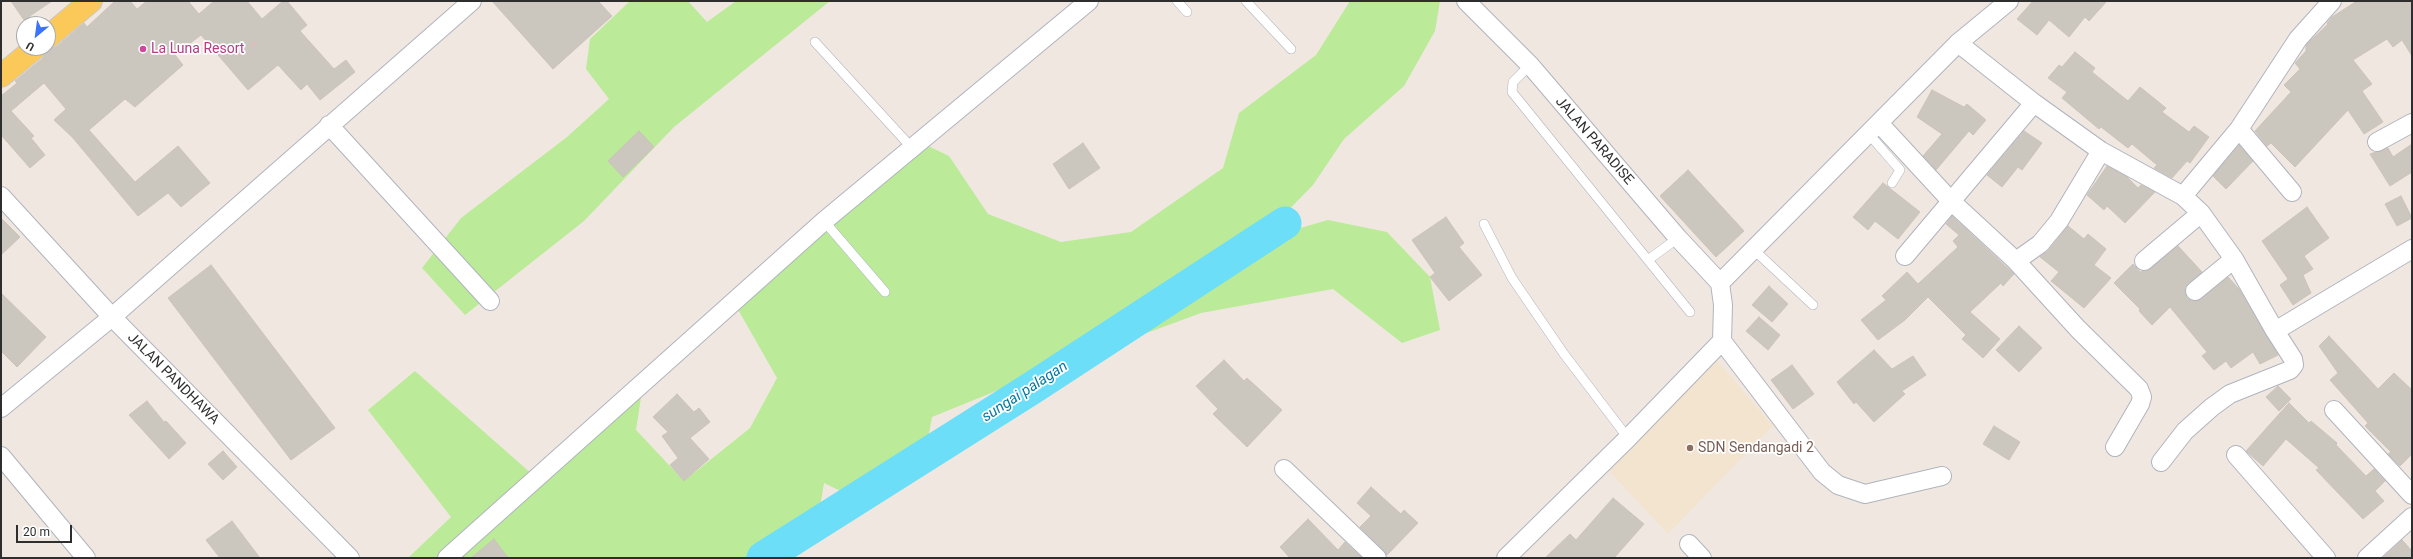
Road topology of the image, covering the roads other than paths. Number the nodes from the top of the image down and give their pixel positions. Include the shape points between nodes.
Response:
1 (91, 1) edge
2 (472, 1) edge
3 (1089, 1) edge
4 (1177, 1) edge
5 (1246, 1) edge
6 (1466, 1) edge
7 (2009, 1) edge
8 (2332, 1) edge
9 (1187, 12) dead end
10 (56, 30) edge
11 (815, 42) dead end
12 (1958, 43) junction
13 (1291, 49) dead end
14 (25, 56) edge
15 (1530, 66) junction
16 (1, 76) edge
17 (2034, 103) junction
18 (2412, 123) edge
19 (329, 125) junction
20 (1873, 128) junction
21 (2239, 129) junction
22 (2377, 142) dead end
23 (912, 148) junction
24 (2101, 151) junction
25 (1892, 183) dead end
26 (2292, 192) dead end
27 (1, 196) edge
28 (2183, 196) junction
29 (1951, 201) junction
30 (2201, 213) junction
31 (824, 221) junction
32 (1484, 224) dead end
33 (1678, 238) junction
34 (1753, 249) junction
35 (2412, 249) edge
36 (1905, 256) dead end
37 (2234, 259) junction
38 (1648, 260) junction
39 (2144, 261) dead end
40 (2016, 262) junction
41 (1720, 283) junction
42 (2195, 291) dead end
43 (885, 292) dead end
44 (490, 301) dead end
45 (1813, 305) dead end
46 (1690, 312) dead end
47 (112, 317) junction
48 (2275, 331) junction
49 (1722, 342) junction
50 (1, 408) edge
51 (2334, 410) dead end
52 (1628, 438) junction
53 (2115, 447) dead end
54 (2236, 455) dead end
55 (1, 456) edge
56 (2161, 462) dead end
57 (1284, 469) dead end
58 (1942, 476) dead end
59 (2412, 495) edge
60 (2412, 517) edge
61 (1689, 544) dead end
62 (86, 558) edge
63 (350, 558) edge
64 (447, 558) edge
65 (1377, 558) edge
66 (1507, 558) edge
67 (1702, 558) edge
68 (2326, 558) edge
69 (2366, 558) edge

1 - 10 main road
2 - 19 street
3 - 23 street
4 - 9 lane
5 - 13 lane
6 - 15 street, JALAN PARADISE
7 - 12 street
8 - 21 street via 2298,39
11 - 23 lane
12 - 17 street
12 - 20 street
14 - 16 main road
15 - 33 street, JALAN PARADISE
15 - 38 lane via 1513,82 1512,92
17 - 24 street
17 - 29 street
18 - 22 street
19 - 44 street
19 - 47 street
20 - 25 lane via 1900,170
20 - 29 street
20 - 34 street
21 - 26 street
21 - 28 street
23 - 31 street
24 - 28 street
24 - 40 street via 2059,221 2040,244
27 - 47 street, JALAN PANDHAWA
28 - 30 street
29 - 36 street
29 - 40 street
30 - 37 street
30 - 39 street
31 - 43 lane
31 - 64 street
32 - 52 lane via 1512,278 1555,341
33 - 38 lane
33 - 41 street, JALAN PARADISE
34 - 41 street
34 - 45 lane
35 - 48 street
37 - 42 street
37 - 48 street
38 - 46 lane
40 - 53 street via 2078,329 2139,389 2142,397 2140,404
41 - 49 street via 1724,305
47 - 50 street
47 - 63 street, JALAN PANDHAWA
48 - 56 street via 2294,359 2294,365 2290,370 2230,394 2185,431
49 - 52 street
49 - 58 street via 1822,472 1838,485 1865,494
51 - 59 street
52 - 66 street
54 - 68 street
55 - 62 street
57 - 65 street
60 - 69 street
61 - 67 street

